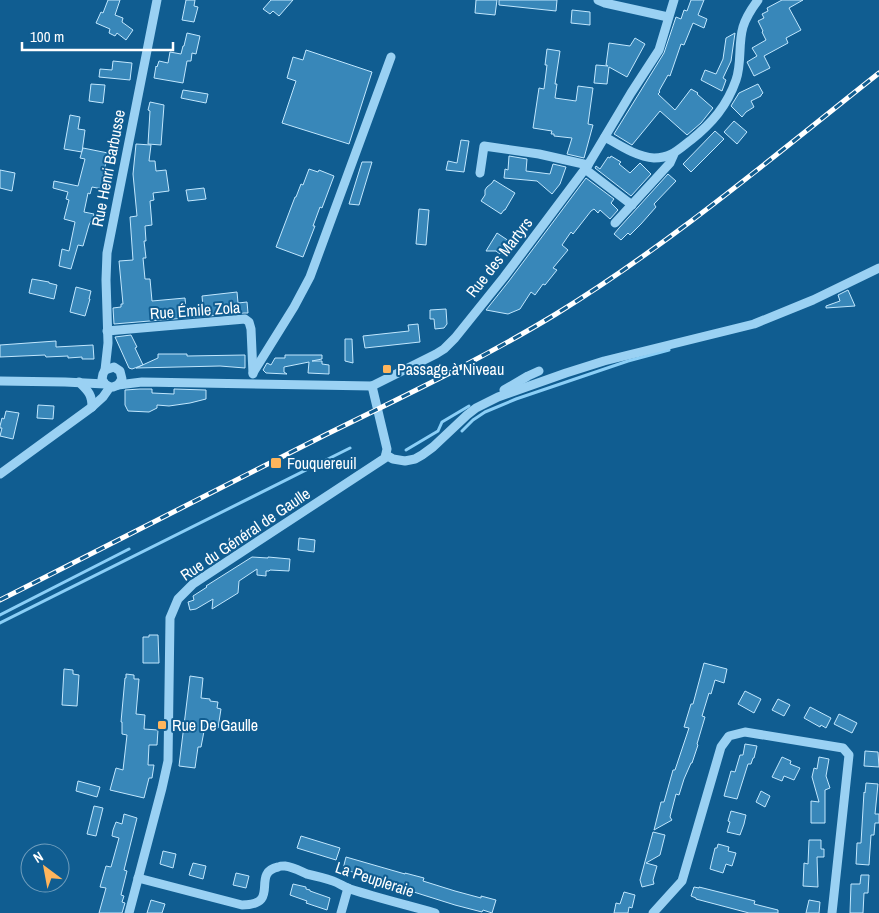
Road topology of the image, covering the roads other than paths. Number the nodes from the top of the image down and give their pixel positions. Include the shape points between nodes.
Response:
1 (157, 0) edge
2 (598, 0) edge
3 (674, 0) edge
4 (758, 0) edge
5 (668, 17) junction
6 (391, 57) dead end
7 (605, 137) junction
8 (674, 154) junction
9 (586, 167) junction
10 (480, 173) dead end
11 (632, 205) junction
12 (615, 223) dead end
13 (879, 268) edge
14 (107, 331) junction
15 (108, 343) junction
16 (539, 371) dead end
17 (120, 372) junction
18 (253, 373) junction
19 (108, 380) junction
20 (0, 381) edge
21 (78, 382) junction
22 (142, 382) junction
23 (245, 384) junction
24 (372, 386) junction
25 (490, 400) junction
26 (92, 407) junction
27 (386, 455) junction
28 (0, 474) edge
29 (138, 878) junction
30 (348, 888) junction
31 (129, 913) edge
32 (341, 913) edge
33 (434, 913) edge
34 (653, 913) edge
35 (832, 913) edge

1 - 14 street, Rue Henri Barbusse via 106,253
2 - 5 street
3 - 5 street, Rue des Martyrs
4 - 8 street via 742,28 737,78 730,95 706,128
5 - 7 street, Rue des Martyrs via 659,50
6 - 18 street via 310,278
7 - 8 street via 651,158
7 - 9 street, Rue des Martyrs
8 - 11 street via 670,164
9 - 10 street via 539,154 484,146
9 - 11 street
9 - 24 street, Rue des Martyrs via 451,342 436,354
11 - 12 street
13 - 25 street via 754,324 575,370
14 - 15 street, Rue Henri Barbusse
14 - 18 street, Rue Émile Zola via 245,319 251,329
15 - 17 street, Rue Henri Barbusse
15 - 19 street, Rue Henri Barbusse
16 - 25 street
17 - 19 street via 114,368
17 - 19 street via 122,379
17 - 22 street
18 - 23 street
19 - 21 street
19 - 22 street
19 - 26 street via 103,397
20 - 21 street
21 - 26 street via 89,391
22 - 23 street
23 - 24 street, Rue des Martyrs
24 - 27 street
25 - 27 street via 466,415 433,448 415,459 400,461
26 - 28 street
27 - 29 street, Rue du Général de Gaulle via 193,584 178,600 170,618 168,761
29 - 30 street, La Peupleraie via 242,905 257,903 263,898 264,879 278,866
29 - 31 street, Rue du Général de Gaulle
30 - 32 street
30 - 33 street, La Peupleraie
34 - 35 street via 682,881 721,747 729,736 745,732 843,748 849,756

